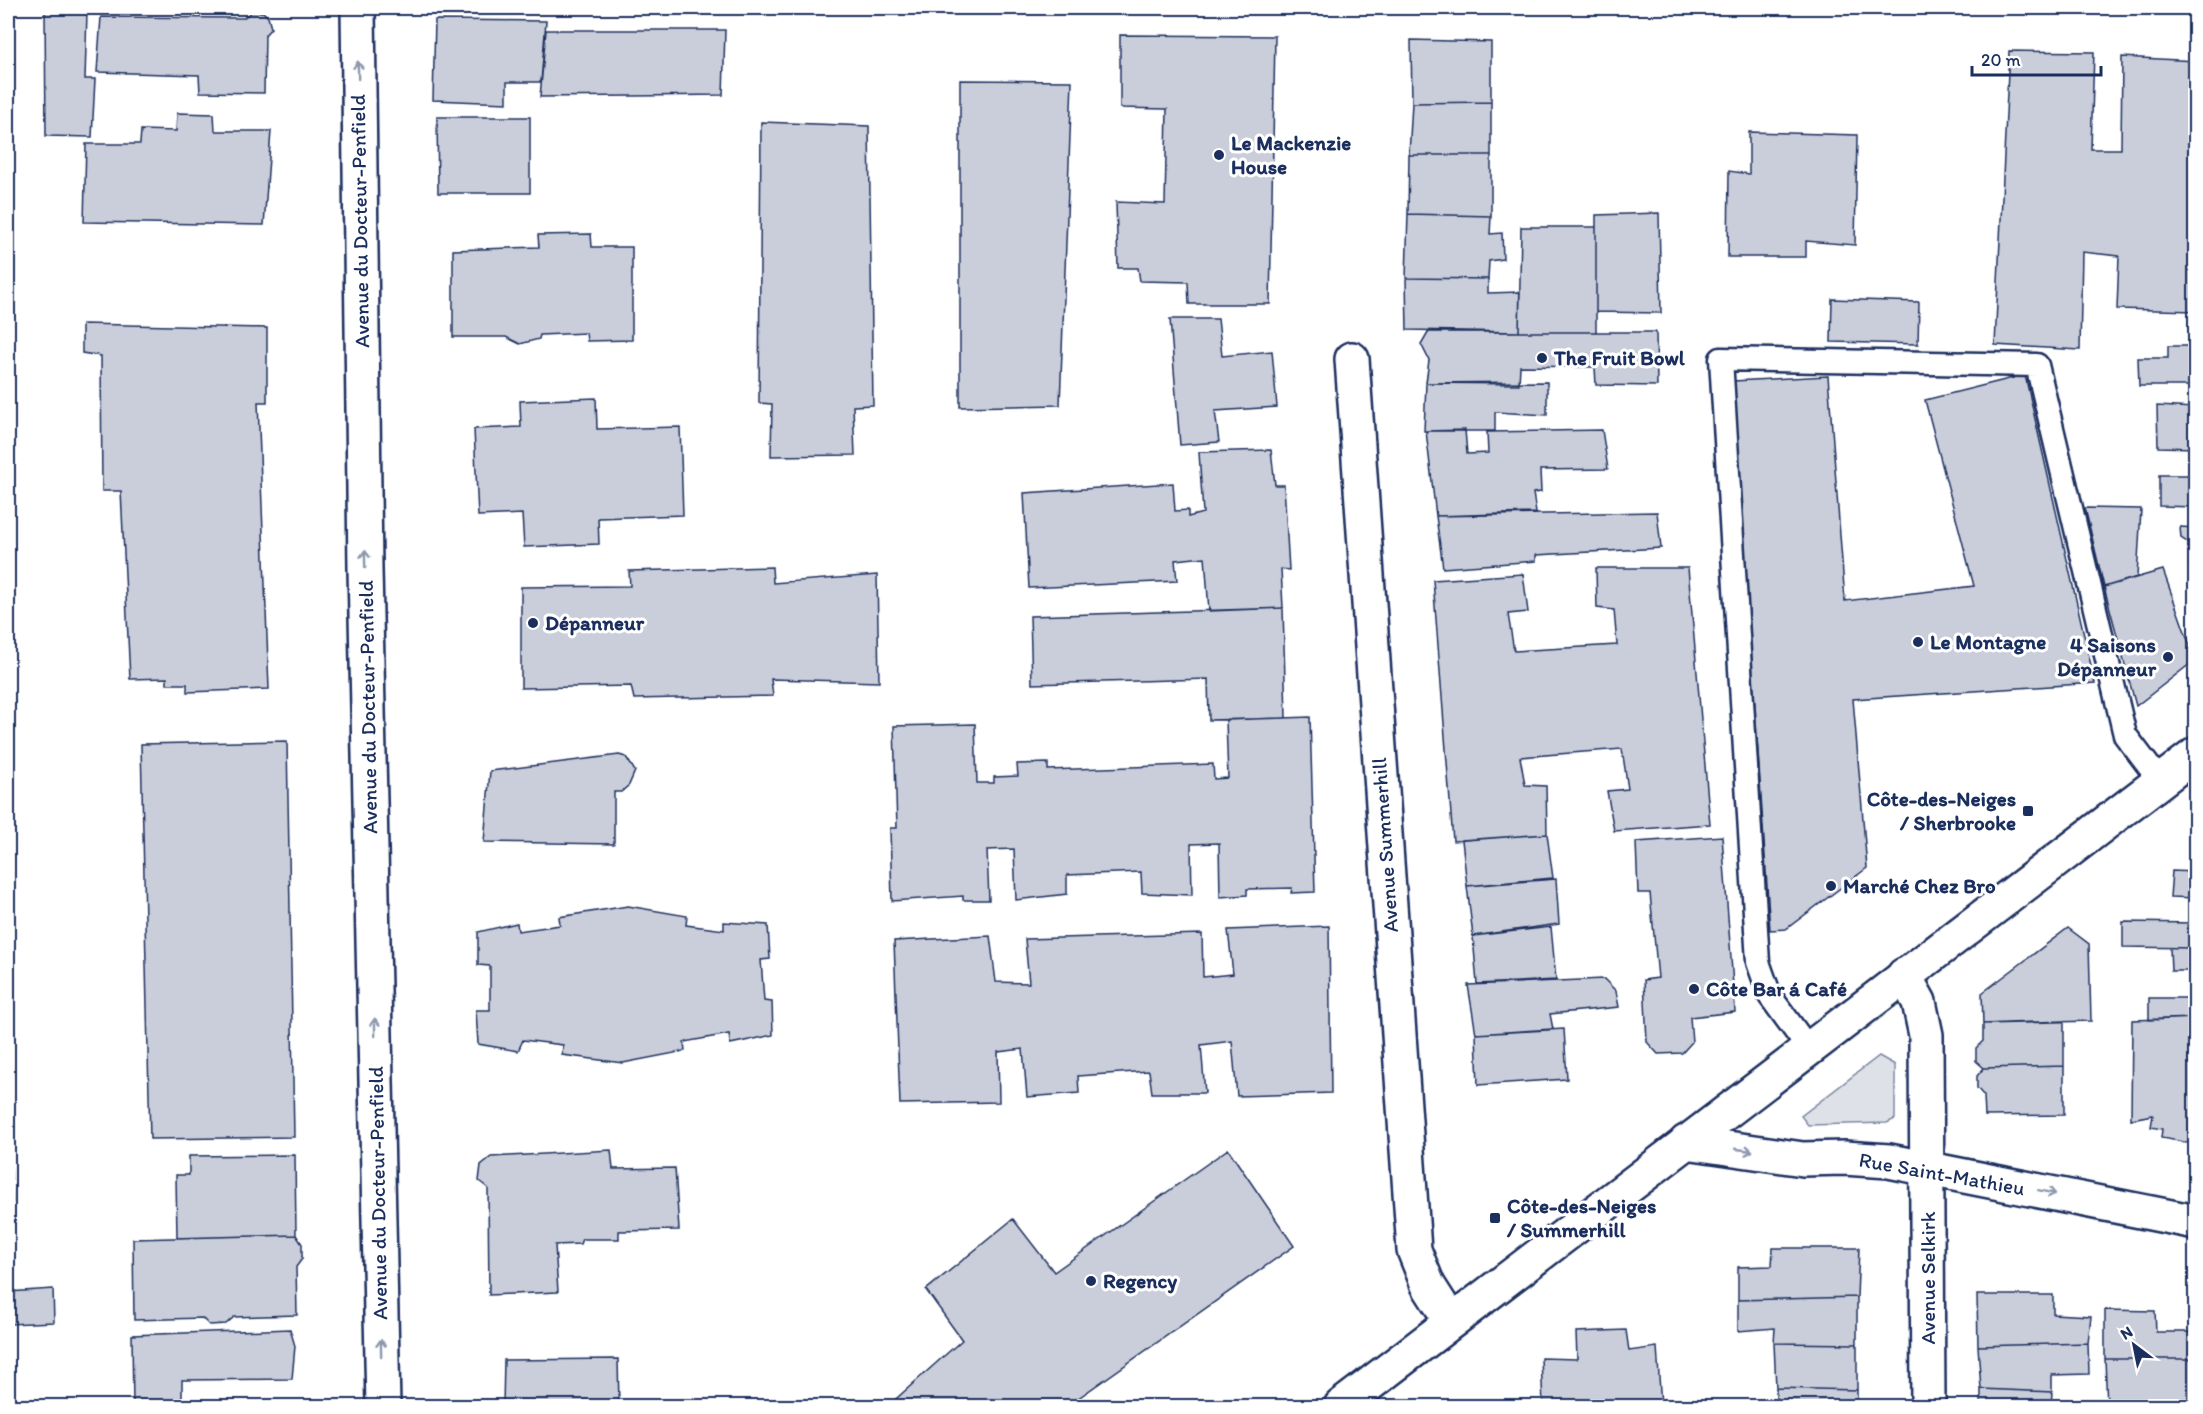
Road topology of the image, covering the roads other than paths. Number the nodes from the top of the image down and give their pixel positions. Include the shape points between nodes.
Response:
1 (358, 8) edge
2 (1352, 359) dead end
3 (2196, 754) edge
4 (2160, 781) junction
5 (1904, 975) junction
6 (1808, 1048) junction
7 (1686, 1142) junction
8 (1928, 1168) junction
9 (2196, 1222) edge
10 (1451, 1321) junction
11 (383, 1407) edge
12 (1341, 1407) edge
13 (1928, 1407) edge

11 -> 1 main road, Avenue du Docteur-Penfield via 368,752
2 - 10 main road, Avenue Summerhill via 1414,1250 1428,1285
3 - 4 main road
4 - 5 main road
4 - 6 lane via 2126,735 2037,365 1721,359 1756,948 1770,996
5 - 6 main road
5 - 8 main road, Avenue Selkirk via 1919,1002 1925,1024
6 - 7 main road
7 -> 8 main road, Rue Saint-Mathieu via 1803,1159 1866,1158
7 - 10 main road
8 -> 9 main road, Rue Saint-Mathieu
8 - 13 main road, Avenue Selkirk
10 - 12 main road

